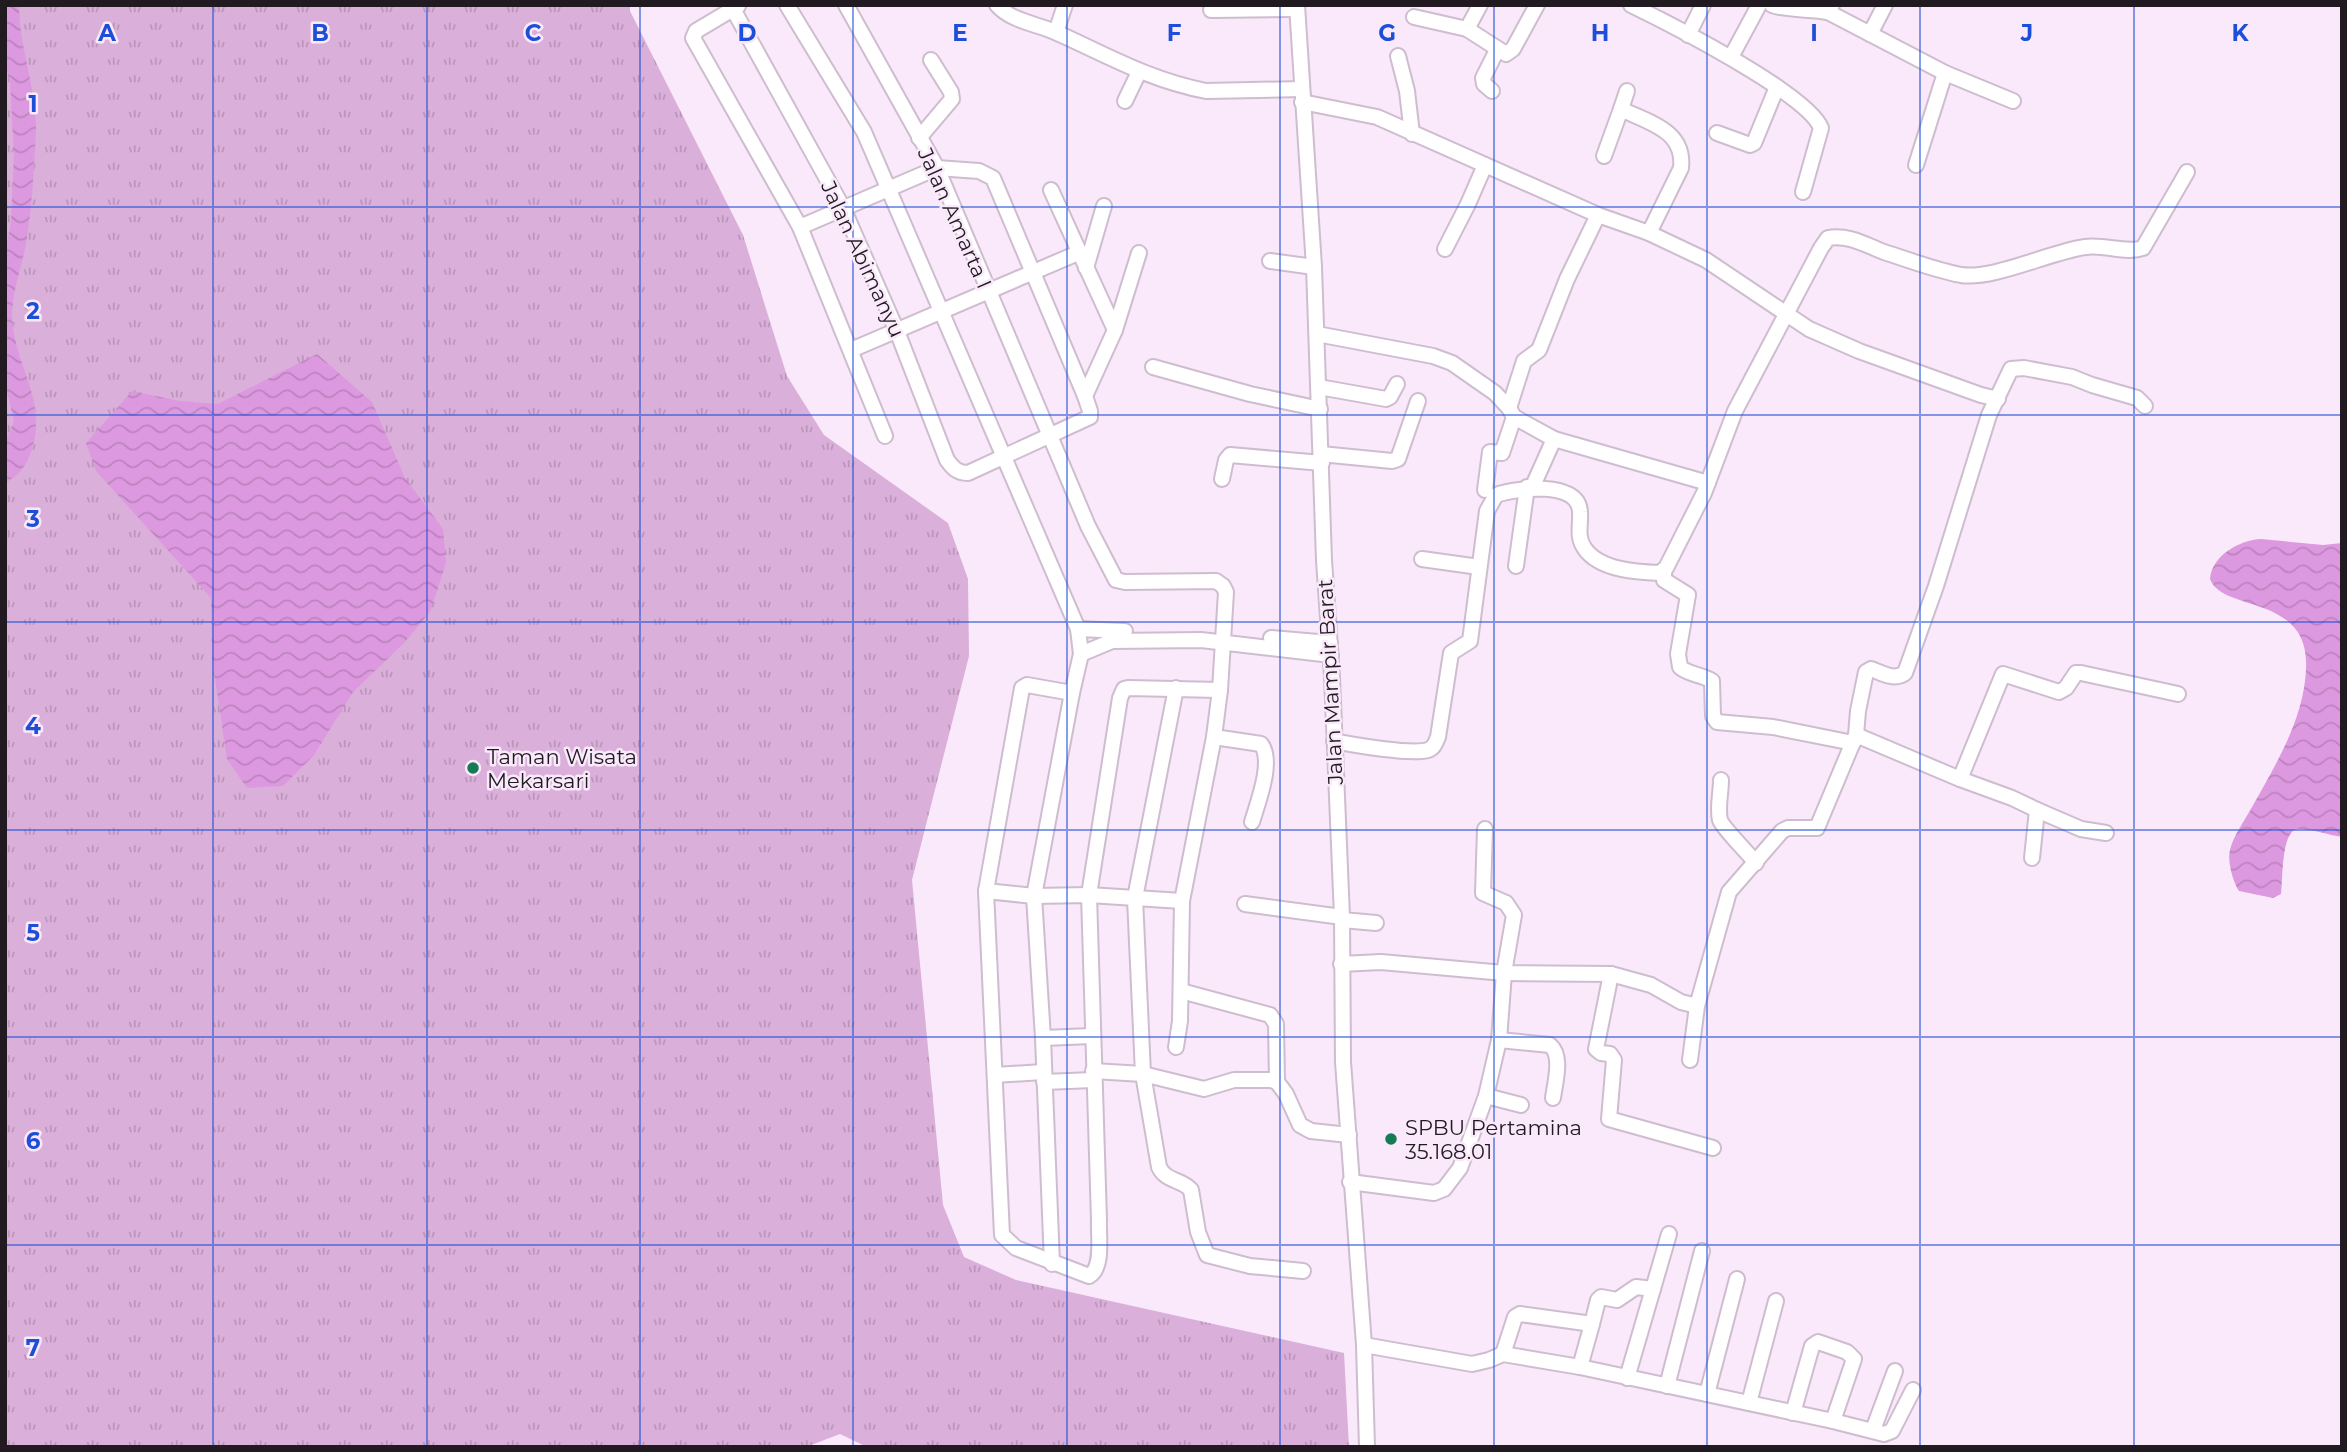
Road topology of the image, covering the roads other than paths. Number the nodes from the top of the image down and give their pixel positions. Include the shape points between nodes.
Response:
1 (788, 5) edge
2 (846, 5) edge
3 (997, 5) edge
4 (1065, 5) edge
5 (1480, 5) edge
6 (1537, 5) edge
7 (1632, 5) edge
8 (1703, 5) edge
9 (1759, 5) edge
10 (1772, 5) edge
11 (1885, 5) edge
12 (736, 7) edge
13 (1297, 7) edge
14 (1647, 9) edge
15 (1830, 9) edge
16 (1211, 10) dead end
17 (1414, 17) dead end
18 (1467, 29) junction
19 (1056, 32) junction
20 (1870, 34) junction
21 (1688, 35) junction
22 (1497, 50) junction
23 (1398, 56) dead end
24 (1731, 57) junction
25 (931, 60) dead end
26 (1139, 72) junction
27 (1945, 73) junction
28 (1777, 87) junction
29 (1492, 91) dead end
30 (1627, 91) dead end
31 (1302, 95) junction
32 (1125, 101) dead end
33 (2013, 101) dead end
34 (1620, 109) junction
35 (1717, 133) dead end
36 (1412, 134) junction
37 (919, 138) junction
38 (1604, 156) dead end
39 (1485, 165) junction
40 (1916, 165) dead end
41 (937, 168) junction
42 (2187, 172) dead end
43 (889, 187) junction
44 (1051, 190) dead end
45 (1803, 192) dead end
46 (1104, 206) dead end
47 (843, 208) junction
48 (1598, 215) junction
49 (800, 227) junction
50 (1649, 233) junction
51 (1444, 249) dead end
52 (1078, 253) junction
53 (1139, 253) dead end
54 (1269, 261) dead end
55 (1314, 267) junction
56 (1086, 268) junction
57 (1032, 272) junction
58 (988, 292) junction
59 (942, 312) junction
60 (1787, 315) junction
61 (1115, 330) junction
62 (897, 331) junction
63 (1317, 334) junction
64 (851, 350) junction
65 (1153, 367) dead end
66 (1397, 384) dead end
67 (1319, 387) junction
68 (1084, 396) junction
69 (1998, 399) junction
70 (1418, 401) dead end
71 (2145, 406) dead end
72 (1320, 409) junction
73 (1512, 412) junction
74 (885, 436) dead end
75 (1051, 436) junction
76 (1554, 439) junction
77 (1003, 458) junction
78 (1322, 459) junction
79 (1222, 479) dead end
80 (1708, 483) junction
81 (1530, 488) junction
82 (1485, 490) dead end
83 (1422, 559) dead end
84 (1516, 566) dead end
85 (1479, 567) junction
86 (1664, 570) junction
87 (1078, 629) junction
88 (1112, 636) junction
89 (1222, 636) junction
90 (1331, 649) junction
91 (1081, 654) junction
92 (1177, 688) junction
93 (1220, 690) junction
94 (1072, 693) junction
95 (2178, 694) dead end
96 (1214, 737) junction
97 (1854, 739) junction
98 (1334, 741) junction
99 (1960, 779) junction
100 (1721, 780) dead end
101 (2037, 810) junction
102 (1252, 822) dead end
103 (1485, 829) dead end
104 (2106, 833) dead end
105 (2032, 858) dead end
106 (1756, 863) junction
107 (986, 891) junction
108 (1089, 895) junction
109 (1034, 896) junction
110 (1135, 898) junction
111 (1182, 901) junction
112 (1245, 904) dead end
113 (1342, 919) junction
114 (1377, 923) dead end
115 (1341, 964) junction
116 (1504, 973) junction
117 (1611, 974) junction
118 (1181, 991) junction
119 (1698, 1006) junction
120 (1092, 1036) junction
121 (1043, 1038) junction
122 (1499, 1040) junction
123 (1176, 1047) dead end
124 (1690, 1060) dead end
125 (1143, 1074) junction
126 (995, 1075) junction
127 (1093, 1076) junction
128 (1044, 1077) junction
129 (1277, 1082) junction
130 (1486, 1096) junction
131 (1553, 1098) dead end
132 (1521, 1105) dead end
133 (1349, 1135) junction
134 (1713, 1148) dead end
135 (1350, 1182) junction
136 (1669, 1234) dead end
137 (1702, 1251) dead end
138 (1052, 1264) junction
139 (1303, 1271) dead end
140 (1737, 1279) dead end
141 (1653, 1289) junction
142 (1776, 1301) dead end
143 (1592, 1324) junction
144 (1364, 1352) junction
145 (1503, 1354) junction
146 (1580, 1367) junction
147 (1895, 1371) dead end
148 (1627, 1378) junction
149 (1667, 1386) junction
150 (1913, 1390) dead end
151 (1707, 1394) junction
152 (1749, 1403) junction
153 (1793, 1413) junction
154 (1833, 1421) junction
155 (1873, 1430) junction
156 (1367, 1447) edge

1 - 43 street via 864,132
2 - 37 street, Jalan Amarta I
3 - 19 street
4 - 19 street
5 - 18 street
6 - 22 street via 1510,53
7 - 14 street
8 - 21 street
9 - 24 street
10 - 15 street
11 - 20 street
12 - 47 street, Jalan Abimanyu
12 - 49 street via 692,38
13 - 16 street
13 - 31 street, Jalan Mampir Barat
14 - 21 street
15 - 20 street
17 - 18 street
18 - 22 street
19 - 26 street
20 - 27 street
21 - 24 street
22 - 29 street via 1483,78
23 - 36 street
24 - 28 street
25 - 37 street via 952,99
26 - 31 street via 1206,91
26 - 32 street
27 - 33 street
27 - 40 street
28 - 35 street via 1754,143
28 - 45 street via 1816,118 1821,128
30 - 34 street
31 - 36 street via 1377,117
31 - 55 street, Jalan Mampir Barat
34 - 38 street
34 - 50 street via 1670,133 1682,157 1681,169
36 - 39 street
37 - 41 street, Jalan Amarta I
39 - 48 street
39 - 51 street
41 - 43 street
41 - 57 street via 979,171 993,178
41 - 58 street, Jalan Amarta I
42 - 60 street via 2143,248 2135,251 2084,247 1993,272 1964,275 1838,236 1828,238
43 - 47 street
43 - 59 street
44 - 52 street
46 - 56 street
47 - 49 street
47 - 62 street, Jalan Abimanyu
48 - 50 street
48 - 73 street via 1539,350 1524,361
49 - 64 street
50 - 60 street via 1706,260
52 - 56 street
52 - 57 street
53 - 61 street
54 - 55 street
55 - 63 street, Jalan Mampir Barat
56 - 61 street
57 - 58 street
57 - 68 street
58 - 59 street
58 - 75 street, Jalan Amarta I
59 - 62 street
59 - 77 street
60 - 69 street via 1859,351
60 - 80 street via 1735,411
61 - 68 street
62 - 64 street
62 - 77 street, Jalan Abimanyu via 954,469 968,473
63 - 67 street, Jalan Mampir Barat
63 - 73 street via 1452,363 1495,393
64 - 74 street
65 - 72 street
66 - 67 street via 1385,399
67 - 72 street, Jalan Mampir Barat
68 - 75 street via 1090,417
69 - 71 street via 2011,369 2017,367 2072,377 2137,398
69 - 97 street via 1905,673 1893,677 1871,669 1866,672
70 - 78 street via 1398,459
72 - 78 street, Jalan Mampir Barat
73 - 76 street
73 - 82 street via 1502,453 1490,452
75 - 77 street
75 - 89 street, Jalan Amarta I via 1116,580 1216,581 1226,592
76 - 80 street
76 - 81 street
77 - 87 street
78 - 79 street via 1230,455
78 - 90 street, Jalan Mampir Barat
80 - 86 street
81 - 84 street
81 - 85 street via 1496,495 1492,500
81 - 86 street via 1570,494 1578,502 1578,530 1584,548 1596,559 1633,572
83 - 85 street
85 - 98 street via 1469,641 1451,653 1434,746 1407,750
86 - 97 street via 1664,580 1688,595 1680,667 1712,681 1717,722
87 - 88 street
87 - 91 street
88 - 89 street
88 - 91 street
89 - 90 street
89 - 93 street
90 - 98 street, Jalan Mampir Barat
91 - 94 street
92 - 93 street
92 - 108 street via 1128,688 1122,693
92 - 110 street
93 - 96 street
94 - 107 street via 1022,688
94 - 109 street
95 - 99 street via 2081,673 2059,692 2003,674
96 - 102 street via 1261,744 1265,750
96 - 111 street
97 - 99 street
97 - 106 street via 1817,828 1788,828
98 - 113 street, Jalan Mampir Barat
99 - 101 street
100 - 106 street via 1719,818 1723,828
101 - 104 street via 2081,829
101 - 105 street
103 - 116 street via 1483,893 1506,903 1514,915
106 - 119 street via 1729,892
107 - 109 street
107 - 126 street
108 - 109 street
108 - 110 street
108 - 120 street
109 - 121 street
110 - 111 street
110 - 125 street
111 - 118 street
112 - 113 street
113 - 114 street
113 - 115 street, Jalan Mampir Barat
115 - 116 street via 1381,962
115 - 133 street, Jalan Mampir Barat
116 - 117 street
116 - 122 street
117 - 119 street
117 - 134 street via 1596,1049 1614,1060 1609,1119
118 - 123 street
118 - 129 street via 1270,1014 1276,1024
119 - 124 street
120 - 121 street
120 - 127 street
121 - 128 street
122 - 130 street
122 - 131 street via 1550,1045 1556,1050
125 - 127 street
125 - 129 street via 1204,1089 1234,1080
125 - 139 street via 1159,1167 1166,1177 1191,1190 1198,1232 1208,1255 1250,1266
126 - 128 street
126 - 138 street via 1003,1235 1016,1248
127 - 128 street
127 - 138 street via 1098,1266 1089,1276
128 - 138 street
129 - 133 street via 1300,1125 1311,1131
130 - 132 street
130 - 135 street via 1460,1168 1444,1189 1434,1193
133 - 135 street, Jalan Mampir Barat
135 - 144 street, Jalan Mampir Barat
136 - 141 street
137 - 149 street
140 - 151 street
141 - 143 street via 1636,1287 1617,1300 1601,1297
141 - 148 street
142 - 152 street
143 - 145 street via 1520,1314
143 - 146 street
144 - 145 street via 1472,1364
144 - 156 street, Jalan Mampir Barat
145 - 146 street
146 - 148 street
147 - 155 street
148 - 149 street
149 - 151 street
150 - 155 street via 1892,1430 1884,1434
151 - 152 street
152 - 153 street
153 - 154 street
153 - 154 street via 1812,1346 1818,1342 1854,1359
154 - 155 street

